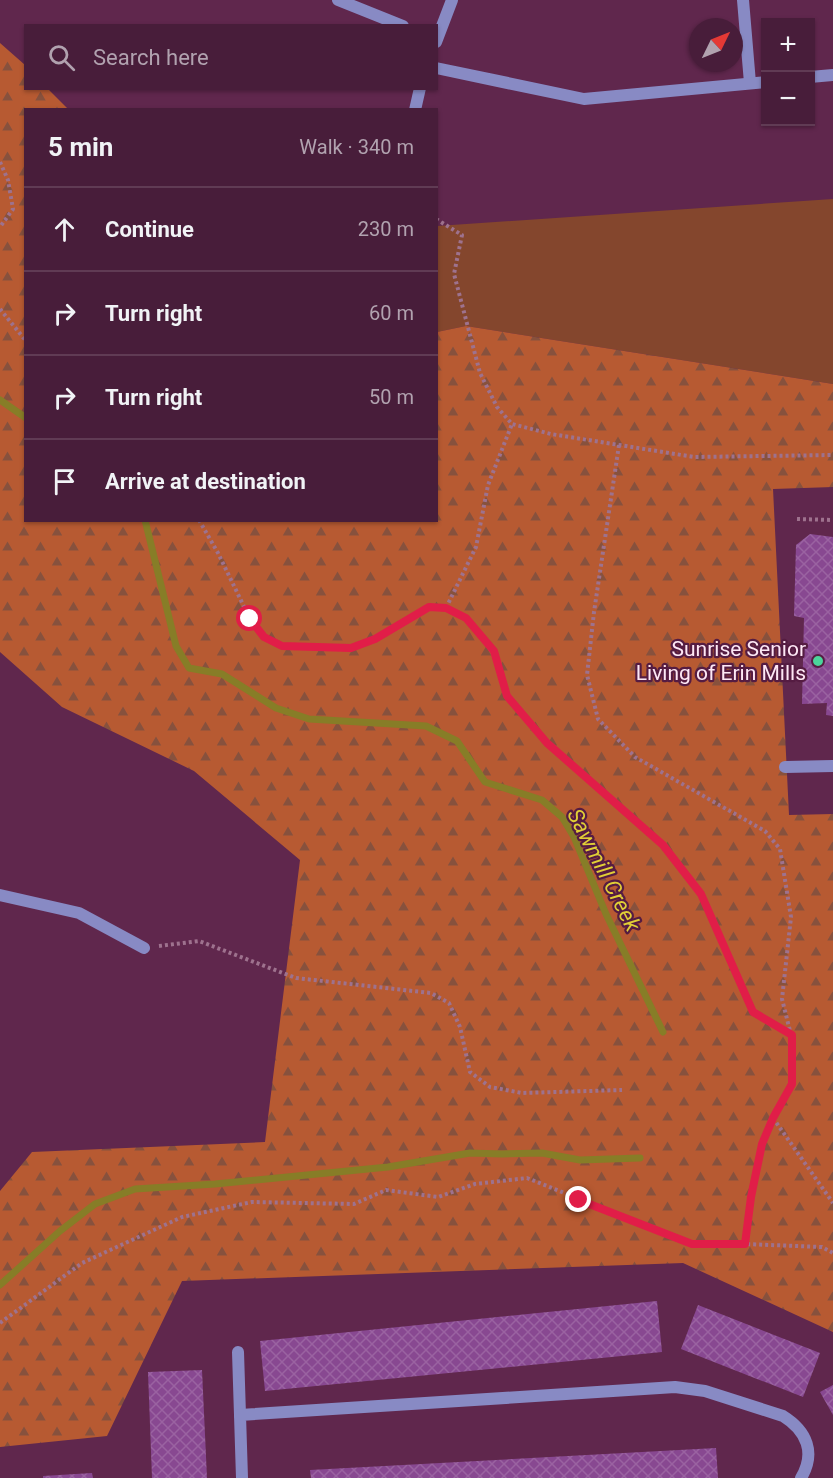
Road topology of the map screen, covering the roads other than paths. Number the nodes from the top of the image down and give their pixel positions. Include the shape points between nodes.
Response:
1 (338, 0) edge
2 (452, 0) edge
3 (743, 0) edge
4 (398, 24) edge
5 (438, 37) edge
6 (438, 68) edge
7 (833, 75) edge
8 (815, 77) edge
9 (761, 82) edge
10 (750, 83) junction
11 (420, 90) edge
12 (415, 108) edge
13 (785, 766) dead end
14 (833, 766) edge
15 (0, 895) edge
16 (144, 948) road end
17 (238, 1352) dead end
18 (240, 1415) junction
19 (242, 1478) edge
20 (801, 1478) edge

1 - 4 street
2 - 5 street
3 - 10 street
6 - 10 street via 584,99
7 - 8 street
9 - 10 street
11 - 12 street
13 - 14 street
15 - 16 street via 79,913
17 - 18 street
18 - 19 street
18 - 20 street via 691,1388 792,1422 808,1445 807,1467

